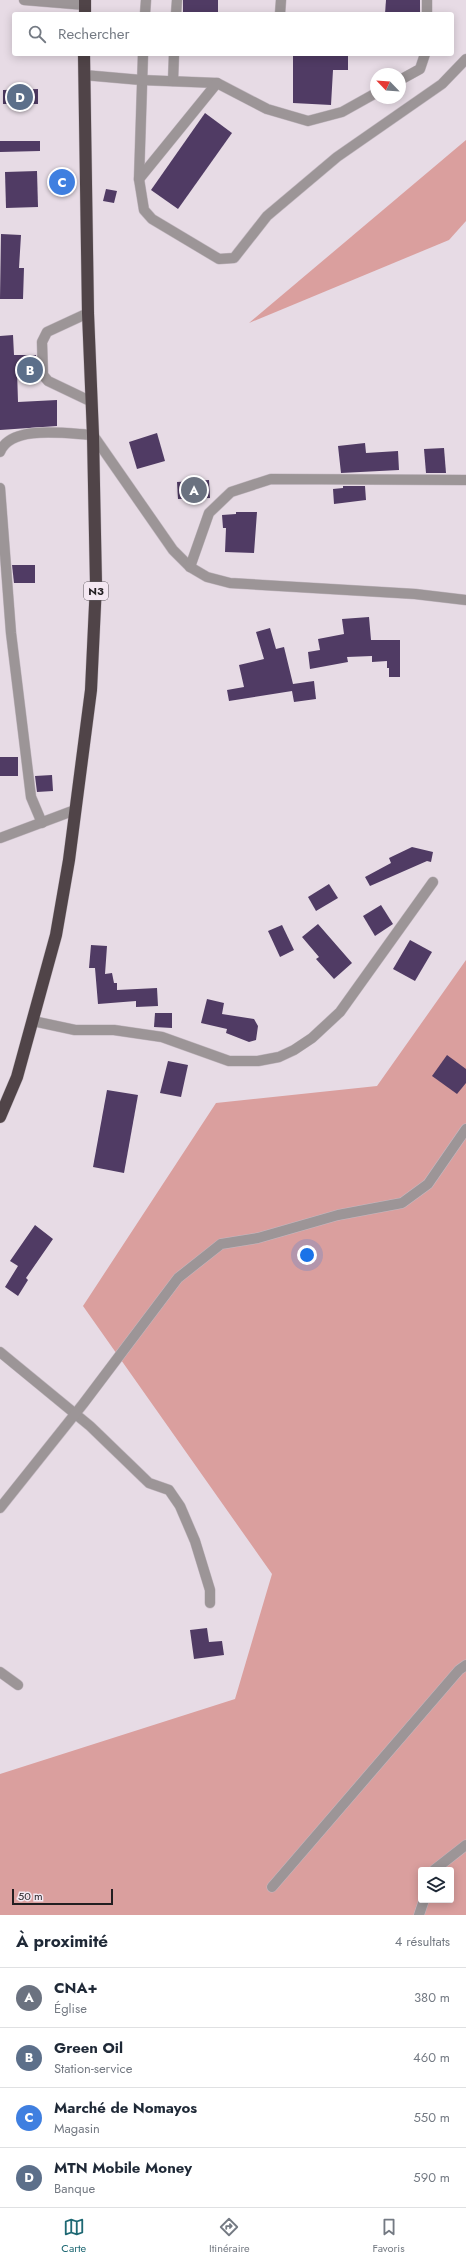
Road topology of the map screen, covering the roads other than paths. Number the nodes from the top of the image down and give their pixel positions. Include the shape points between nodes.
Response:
1 (24, 0) edge
2 (146, 0) edge
3 (177, 0) edge
4 (281, 0) edge
5 (428, 0) edge
6 (85, 6) edge
7 (145, 12) edge
8 (176, 12) edge
9 (280, 12) edge
10 (427, 12) edge
11 (84, 56) edge
12 (143, 56) edge
13 (174, 56) edge
14 (424, 56) edge
15 (466, 59) edge
16 (84, 75) junction
17 (406, 77) edge
18 (141, 80) junction
19 (173, 81) junction
20 (217, 83) junction
21 (370, 96) edge
22 (139, 180) junction
23 (88, 313) junction
24 (92, 402) junction
25 (93, 434) junction
26 (0, 452) edge
27 (466, 480) edge
28 (0, 488) edge
29 (190, 567) junction
30 (466, 600) edge
31 (75, 810) junction
32 (42, 823) junction
33 (0, 838) edge
34 (433, 882) dead end
35 (33, 1021) junction
36 (0, 1117) edge
37 (466, 1129) edge
38 (0, 1352) edge
39 (75, 1415) junction
40 (0, 1508) edge
41 (210, 1603) dead end
42 (466, 1665) edge
43 (0, 1672) edge
44 (18, 1685) dead end
45 (466, 1845) edge
46 (438, 1867) edge
47 (272, 1887) dead end
48 (423, 1903) edge
49 (419, 1915) edge

1 - 6 street
2 - 7 street
3 - 8 street
4 - 9 street
5 - 10 street
11 - 16 highway, N3
12 - 18 street
13 - 19 street
14 - 17 street via 420,69
15 - 22 street via 442,84 337,157 267,216 234,258 219,258 152,219 144,210
16 - 18 street
16 - 23 highway, N3
18 - 19 street
18 - 22 street
19 - 20 street
20 - 21 street via 267,108 308,120 342,112
20 - 22 street
23 - 24 highway, N3
23 - 24 street via 47,332 42,342 43,375 48,381
24 - 25 highway, N3
25 - 26 street via 25,433 10,439
25 - 29 street via 173,550
25 - 31 highway, N3 via 95,634 91,690
27 - 29 street via 271,479 231,492 209,513
28 - 32 street via 11,633 31,797
29 - 30 street via 207,577 230,583 415,594
31 - 32 street
31 - 35 highway, N3 via 56,935
32 - 33 street
34 - 35 street via 340,1012 312,1038 279,1057 258,1061 229,1061 162,1037 114,1030 75,1030
35 - 36 highway, N3 via 17,1077
37 - 39 street via 428,1184 402,1204 338,1215 258,1238 221,1244 178,1278
38 - 39 street
39 - 40 street
39 - 41 street via 90,1426 149,1483 169,1490 180,1506 195,1541 210,1590
42 - 47 street
43 - 44 street
45 - 46 street
48 - 49 street

